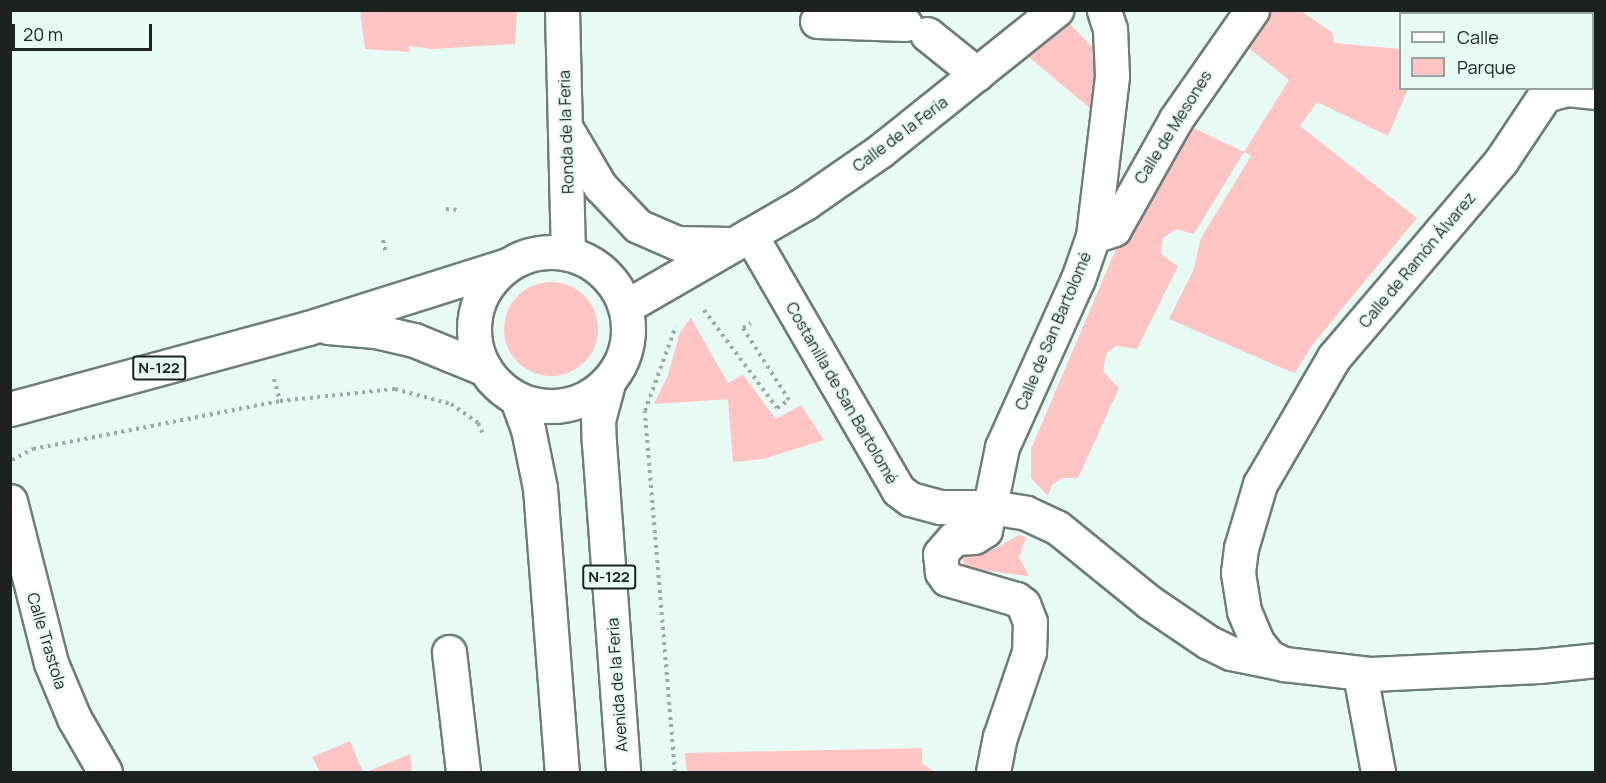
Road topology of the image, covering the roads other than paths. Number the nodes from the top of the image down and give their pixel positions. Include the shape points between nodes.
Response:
1 (562, 10) edge
2 (1056, 10) edge
3 (1104, 10) edge
4 (1252, 10) edge
5 (817, 21) dead end
6 (977, 74) junction
7 (1596, 92) edge
8 (567, 130) junction
9 (1093, 236) junction
10 (742, 240) junction
11 (568, 254) junction
12 (505, 266) junction
13 (625, 308) junction
14 (308, 328) junction
15 (485, 369) junction
16 (608, 383) junction
17 (517, 399) junction
18 (10, 409) edge
19 (10, 501) edge
20 (990, 507) junction
21 (449, 652) dead end
22 (1596, 660) edge
23 (1284, 664) junction
24 (1360, 674) junction
25 (105, 772) edge
26 (463, 772) edge
27 (562, 772) edge
28 (623, 772) edge
29 (993, 772) edge
30 (1377, 772) edge

1 - 8 main road, Ronda de la Feria
2 - 6 main road, Calle de la Feria
3 - 9 main road, Calle de San Bartolomé via 1110,29 1112,76
4 - 9 main road, Calle de Mesones via 1176,119 1114,229
5 - 6 main road via 916,29
6 - 10 main road, Calle de la Feria via 868,159
7 - 23 main road, Calle de Ramón Álvarez via 1556,90 1540,99 1501,161 1334,357 1266,473 1240,549 1239,588 1257,642 1269,657
8 - 10 main road via 600,186 638,226 677,243
8 - 11 main road, Ronda de la Feria
9 - 20 main road, Calle de San Bartolomé via 1078,279 1007,435
10 - 13 main road, Calle de la Feria
10 - 20 main road, Costanilla de San Bartolomé via 898,490 925,504
11 - 12 main road, N-122 via 537,253
11 - 13 main road, N-122 via 606,275
12 - 14 main road, N-122
12 - 15 main road, N-122 via 482,295 476,318 476,341
13 - 16 main road, N-122 via 629,320 626,349
14 - 15 main road, N-122 via 354,328 396,335
14 - 18 main road, N-122
15 - 17 main road, N-122 via 497,385
16 - 17 main road, N-122 via 573,404 546,406
16 - 28 main road, Avenida de la Feria / N-122 via 598,437
17 - 27 main road via 534,449 540,488
19 - 25 main road, Calle Trastola via 51,663 74,718
20 - 23 main road, Costanilla de San Bartolomé via 1026,513 1058,528 1149,602 1218,647
20 - 29 main road, Calle de San Bartolomé via 981,535 948,541 940,563 942,572 954,582 1016,599 1023,604 1030,622 1029,652 1003,726
21 - 26 main road
22 - 24 main road, Costanilla de San Bartolomé
23 - 24 main road, Costanilla de San Bartolomé
24 - 30 main road

